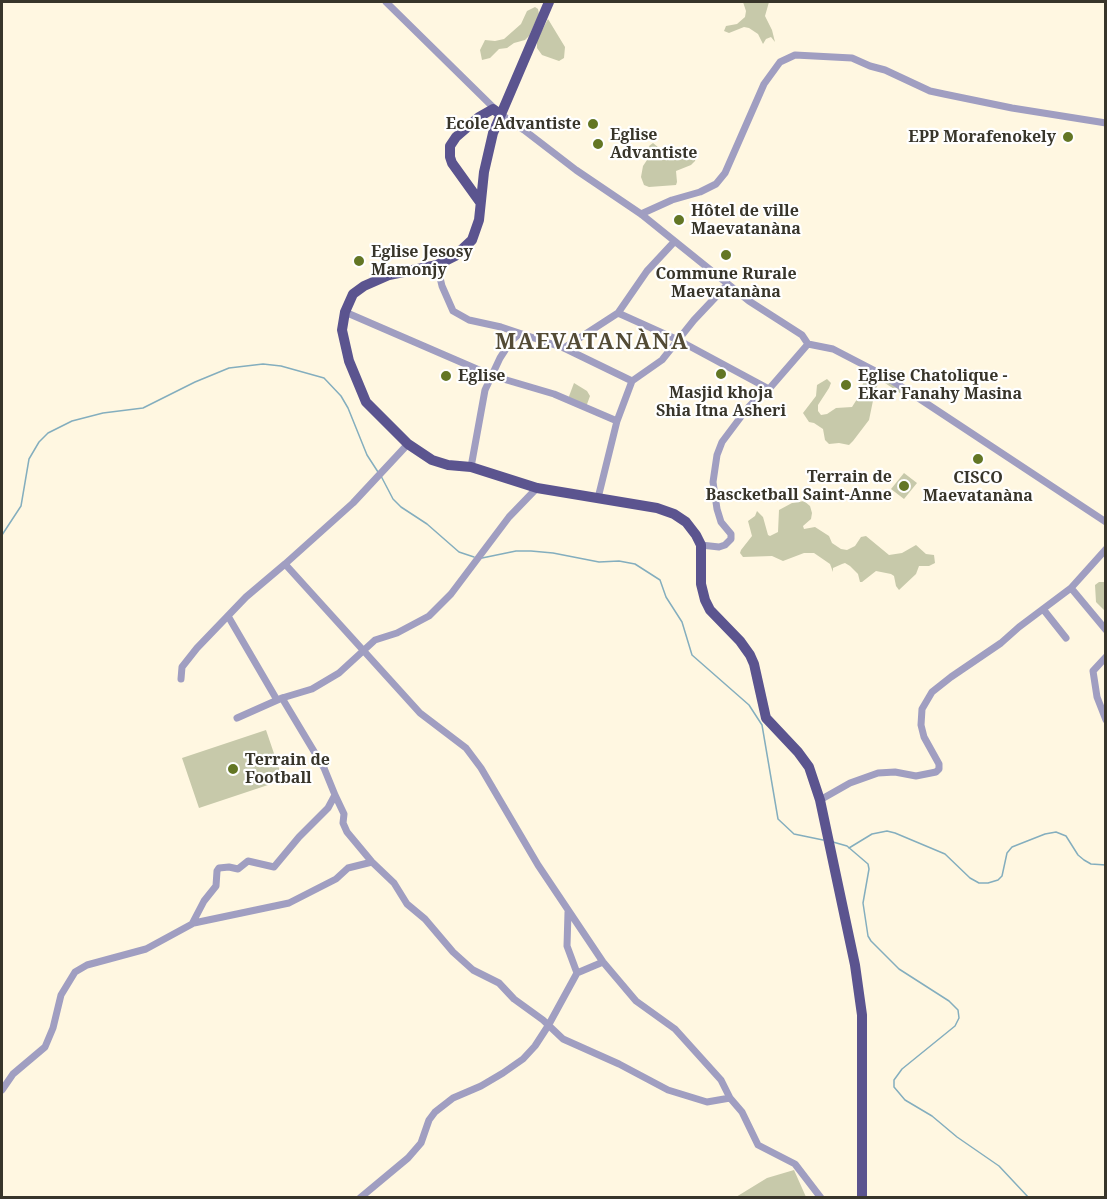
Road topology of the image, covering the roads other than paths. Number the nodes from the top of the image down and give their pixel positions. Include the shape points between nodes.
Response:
1 (386, 2) edge
2 (549, 2) edge
3 (500, 114) junction
4 (1106, 123) edge
5 (480, 201) junction
6 (641, 214) junction
7 (674, 242) junction
8 (437, 265) junction
9 (728, 284) junction
10 (345, 312) junction
11 (618, 313) junction
12 (519, 334) junction
13 (678, 340) junction
14 (808, 344) junction
15 (564, 348) junction
16 (492, 375) junction
17 (632, 381) junction
18 (770, 389) junction
19 (616, 421) junction
20 (408, 444) junction
21 (471, 467) junction
22 (537, 488) junction
23 (598, 498) junction
24 (1104, 519) edge
25 (701, 545) junction
26 (1106, 549) edge
27 (285, 564) junction
28 (1071, 588) junction
29 (1043, 609) junction
30 (228, 616) junction
31 (1106, 630) edge
32 (1066, 638) dead end
33 (364, 651) junction
34 (1106, 657) edge
35 (181, 679) dead end
36 (280, 699) junction
37 (237, 718) dead end
38 (1106, 720) edge
39 (335, 795) junction
40 (820, 800) junction
41 (372, 862) junction
42 (568, 911) junction
43 (194, 923) junction
44 (603, 962) junction
45 (577, 972) junction
46 (548, 1026) junction
47 (2, 1090) edge
48 (730, 1098) junction
49 (360, 1197) edge
50 (821, 1197) edge
51 (862, 1197) edge

1 - 3 street
2 - 3 main road
3 - 5 main road
3 - 5 main road via 493,109 479,117 450,146 452,163
3 - 6 street
4 - 6 street via 930,91 852,58 795,55 780,62 764,84 716,184
5 - 8 main road via 472,240
6 - 7 street
7 - 9 street
7 - 11 street via 647,271
8 - 10 main road via 389,275 364,286 353,294
8 - 12 street via 453,311
9 - 13 street
9 - 14 street via 802,335
10 - 16 street
10 - 20 main road via 342,330 349,361 366,402
11 - 13 street
11 - 15 street
12 - 15 street
12 - 16 street
13 - 17 street via 662,360
13 - 18 street
14 - 18 street
14 - 24 street via 833,349 885,376
15 - 17 street
16 - 19 street via 554,394
16 - 21 street via 485,390
17 - 19 street
18 - 25 street via 741,416 717,455 716,503 731,539 719,547
19 - 23 street
20 - 21 main road via 432,460
20 - 27 street
21 - 22 main road
22 - 23 main road
22 - 33 street via 429,616 375,640
23 - 25 main road via 674,514 686,522
25 - 40 main road via 705,600 750,655 766,718 809,767
26 - 28 street
27 - 30 street
27 - 33 street
28 - 29 street
28 - 31 street
29 - 32 street
29 - 40 street via 951,676 926,701 921,715 922,731 937,759 936,772 916,776 878,773
30 - 35 street via 182,667
30 - 36 street
33 - 36 street via 339,673 312,689
33 - 42 street via 420,713 458,741 476,762
34 - 38 street via 1093,671
36 - 37 street
36 - 39 street via 324,768
39 - 41 street via 347,832
39 - 43 street via 328,808 274,867 248,861 238,869 219,868 216,886
40 - 51 main road via 862,1015
41 - 43 street via 348,868 336,879 289,903
41 - 46 street via 462,961 499,983
42 - 44 street
42 - 45 street via 567,945
43 - 47 street via 146,949 75,972 61,995 45,1047 13,1074
44 - 45 street
44 - 48 street via 636,1001 675,1029 721,1080
45 - 46 street
46 - 48 street via 563,1039 668,1090 707,1102
46 - 49 street via 523,1059 435,1112 415,1151
48 - 50 street via 742,1112 758,1145 795,1164

